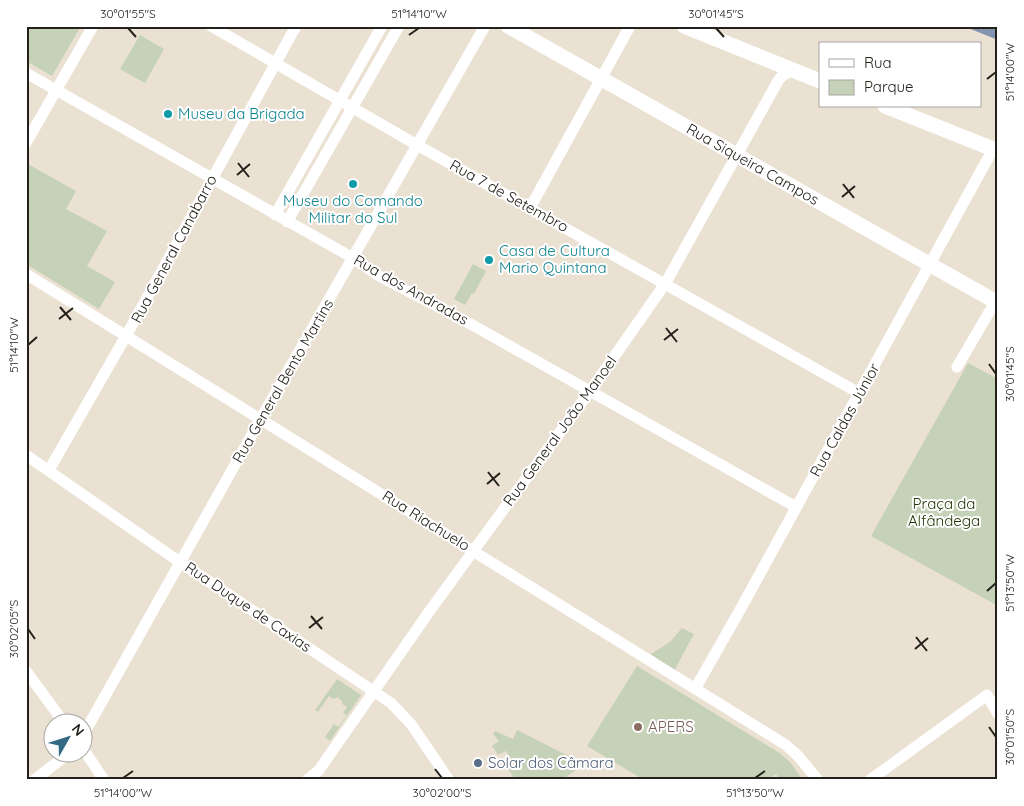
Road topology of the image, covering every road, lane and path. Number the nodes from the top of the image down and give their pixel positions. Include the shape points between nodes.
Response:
1 (93, 26) edge
2 (211, 26) edge
3 (296, 26) edge
4 (382, 26) edge
5 (399, 26) edge
6 (485, 26) edge
7 (508, 26) edge
8 (630, 26) edge
9 (684, 26) edge
10 (372, 46) junction
11 (384, 53) junction
12 (275, 63) junction
13 (793, 70) junction
14 (26, 73) edge
15 (601, 79) junction
16 (819, 81) edge
17 (56, 90) junction
18 (341, 100) junction
19 (353, 107) junction
20 (890, 108) edge
21 (26, 143) edge
22 (417, 145) junction
23 (995, 150) edge
24 (308, 156) junction
25 (736, 156) junction
26 (320, 163) junction
27 (211, 178) junction
28 (530, 208) junction
29 (275, 214) junction
30 (287, 222) junction
31 (353, 258) junction
32 (930, 264) junction
33 (26, 274) edge
34 (665, 284) junction
35 (997, 301) edge
36 (126, 336) junction
37 (957, 367) dead end
38 (590, 391) junction
39 (859, 393) junction
40 (261, 419) junction
41 (26, 455) edge
42 (49, 470) junction
43 (796, 507) junction
44 (473, 551) junction
45 (180, 562) junction
46 (26, 671) edge
47 (694, 689) junction
48 (374, 691) junction
49 (58, 714) edge
50 (998, 714) edge
51 (92, 719) edge
52 (92, 762) edge
53 (55, 764) edge
54 (34, 780) edge
55 (104, 780) edge
56 (307, 780) edge
57 (448, 780) edge
58 (818, 780) edge
59 (870, 780) edge

1 - 17 street
2 - 12 street, Rua 7 de Setembro
3 - 12 street, Rua General Canabarro
4 - 10 street
5 - 11 street
6 - 22 street, Rua General Bento Martins
7 - 15 main road, Rua Siqueira Campos
8 - 15 street
9 - 13 main road
10 - 11 street
10 - 18 street
11 - 19 street
12 - 18 street, Rua 7 de Setembro
12 - 27 street, Rua General Canabarro
13 - 16 main road
13 - 25 street, Rua General João Manoel via 778,81
14 - 17 street, Rua dos Andradas
15 - 25 main road, Rua Siqueira Campos
15 - 28 street
17 - 21 street
17 - 27 street, Rua dos Andradas
18 - 19 street, Rua 7 de Setembro
18 - 24 street
19 - 22 street, Rua 7 de Setembro
19 - 26 street
20 - 23 main road
22 - 28 street, Rua 7 de Setembro
22 - 31 street, Rua General Bento Martins
23 - 32 street, Rua Caldas Júnior
24 - 26 street
24 - 29 street
25 - 32 main road, Rua Siqueira Campos
25 - 34 street, Rua General João Manoel
26 - 30 street
27 - 29 street, Rua dos Andradas
27 - 36 street, Rua General Canabarro
28 - 34 street, Rua 7 de Setembro
29 - 30 street, Rua dos Andradas
30 - 31 street, Rua dos Andradas
31 - 38 street, Rua dos Andradas via 378,276
31 - 40 street, Rua General Bento Martins
32 - 35 main road, Rua Siqueira Campos
32 - 39 street, Rua Caldas Júnior
33 - 36 street, Rua Riachuelo
34 - 38 street, Rua General João Manoel
34 - 39 street, Rua 7 de Setembro
35 - 37 street
36 - 40 street, Rua Riachuelo
36 - 42 street, Rua General Canabarro
38 - 43 street, Rua dos Andradas
38 - 44 street, Rua General João Manoel
39 - 43 street, Rua Caldas Júnior
40 - 44 street, Rua Riachuelo
40 - 45 street, Rua General Bento Martins
41 - 42 street, Rua Duque de Caxias
42 - 45 street, Rua Duque de Caxias
43 - 47 street, Rua Caldas Júnior
44 - 47 street, Rua Riachuelo
44 - 48 street, Rua General João Manoel
45 - 48 street, Rua Duque de Caxias
45 - 51 street, Rua General Bento Martins
46 - 49 street
47 - 58 street, Rua Riachuelo via 786,745
48 - 56 street, Rua General João Manoel via 319,770
48 - 57 street, Rua Duque de Caxias via 392,703 411,724
50 - 59 street via 987,695
52 - 55 street
53 - 54 street

